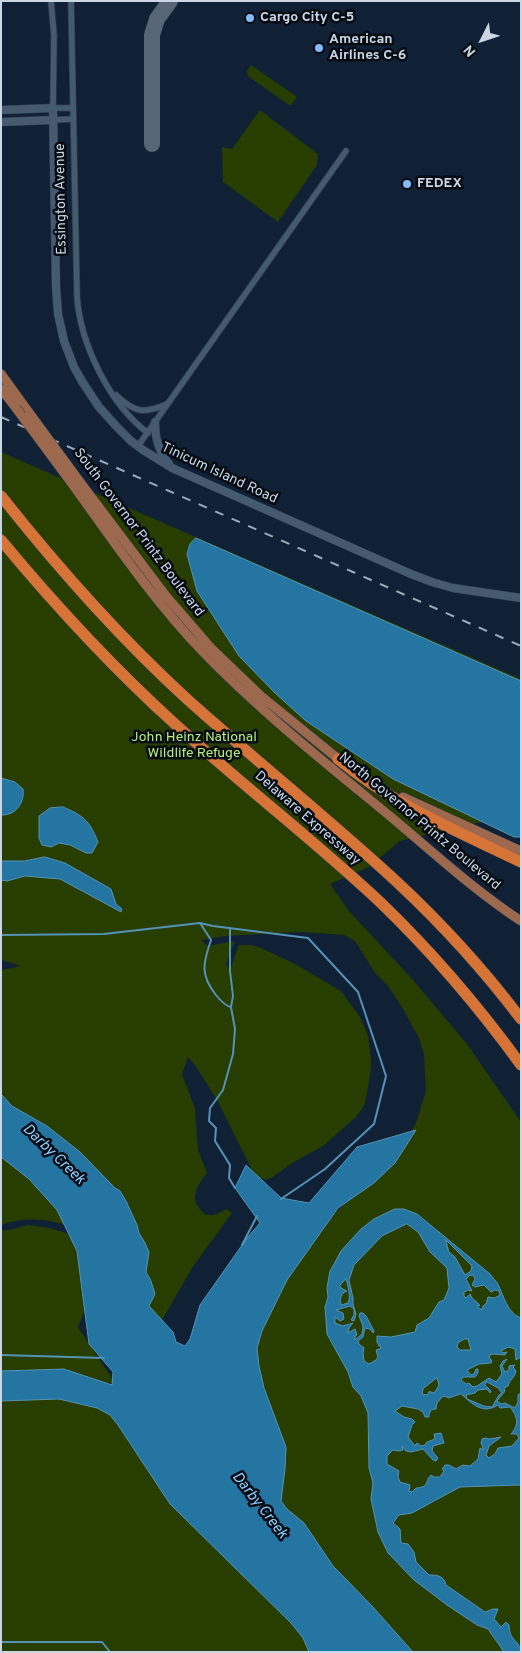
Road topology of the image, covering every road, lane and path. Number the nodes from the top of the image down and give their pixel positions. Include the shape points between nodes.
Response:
1 (51, 1) edge
2 (71, 1) edge
3 (52, 108) junction
4 (73, 108) junction
5 (1, 110) edge
6 (73, 119) junction
7 (53, 120) junction
8 (1, 122) edge
9 (346, 151) dead end
10 (1, 374) edge
11 (1, 389) edge
12 (111, 390) junction
13 (169, 403) junction
14 (155, 422) junction
15 (148, 433) junction
16 (138, 446) junction
17 (172, 468) junction
18 (1, 496) edge
19 (1, 540) edge
20 (521, 598) edge
21 (338, 759) junction
22 (324, 761) joint
23 (521, 851) edge
24 (521, 862) edge
25 (521, 921) edge
26 (521, 1020) edge
27 (521, 1065) edge

1 - 3 street via 54,36
2 - 4 street, Essington Avenue
3 - 4 street
3 - 5 street
3 - 7 street, Tinicum Island Road
4 - 6 street, Essington Avenue
6 - 7 street
6 - 12 street, Essington Avenue via 77,304 89,351
7 - 8 street
7 - 16 street, Tinicum Island Road via 56,286 62,332 74,367 88,392 110,420
9 - 13 street
10 - 21 main road, South Governor Printz Boulevard, bridge via 166,596 216,653 272,706
11 - 22 main road, South Governor Printz Boulevard, bridge via 151,593 202,652 247,696
12 - 13 street via 138,410 150,410
12 - 15 street, Essington Avenue via 124,410
13 - 14 street
14 - 15 street
14 - 17 street via 158,448
15 - 16 street
16 - 17 street, Tinicum Island Road
17 - 20 street, Tinicum Island Road via 432,582
18 - 26 highway, Delaware Expressway via 62,570 138,652 398,883 445,930
19 - 27 highway, Delaware Expressway via 63,613 142,693 391,914 444,968
21 - 23 main road, South Governor Printz Boulevard via 397,794
21 - 24 highway via 408,807
22 - 25 main road, North Governor Printz Boulevard via 490,900

